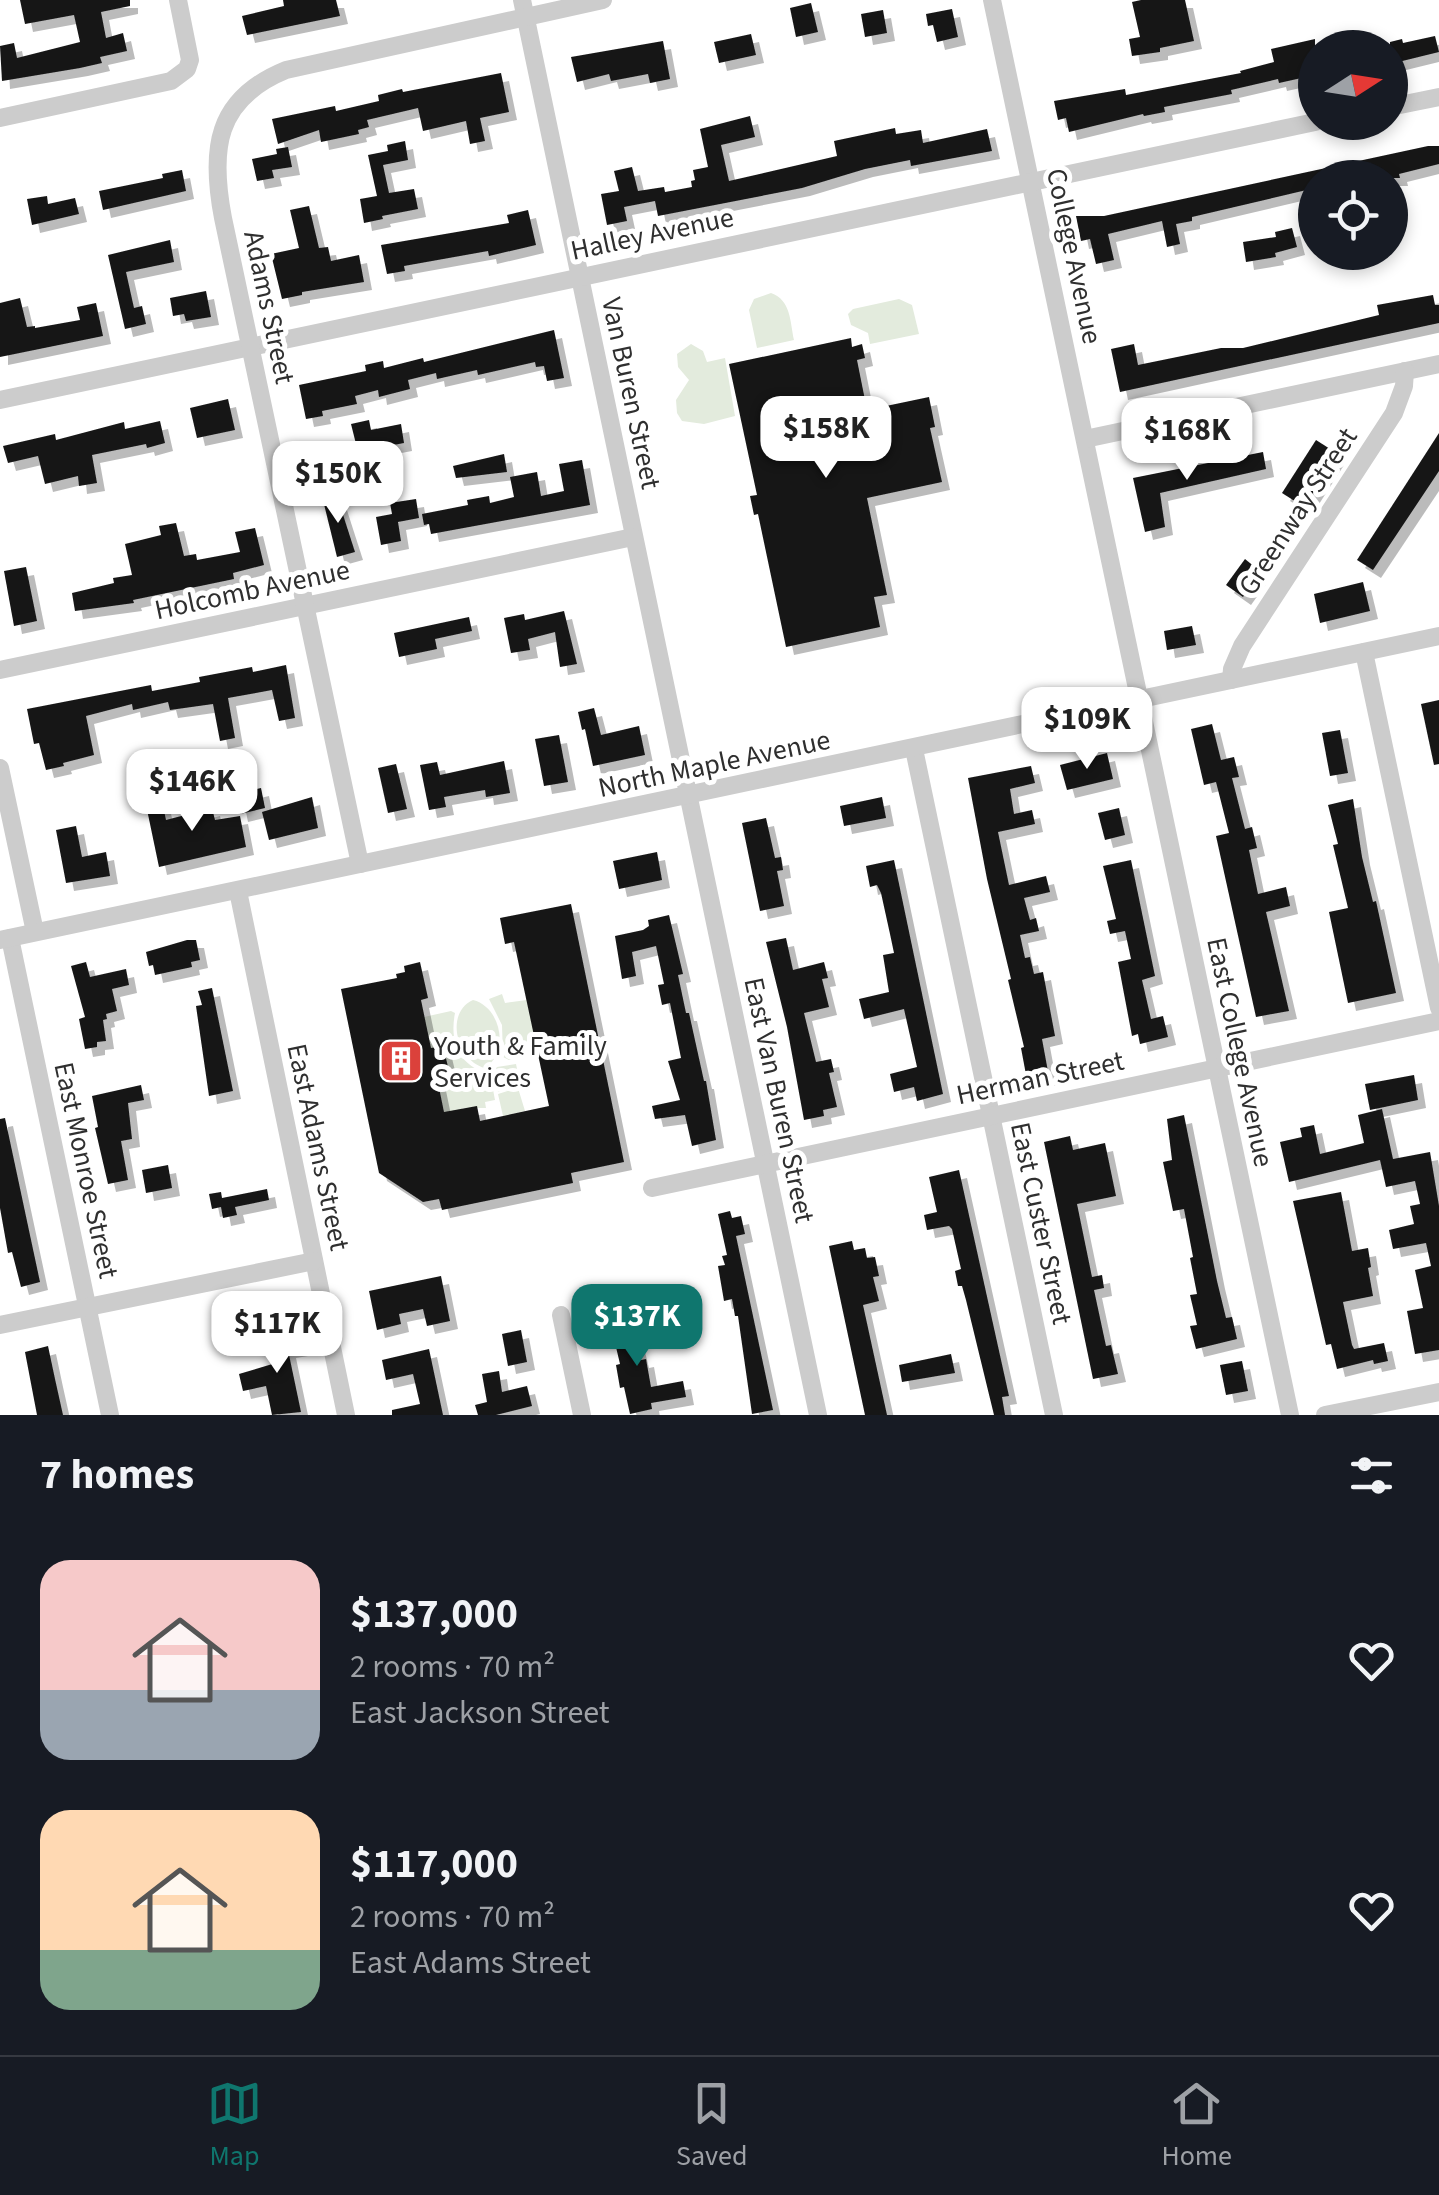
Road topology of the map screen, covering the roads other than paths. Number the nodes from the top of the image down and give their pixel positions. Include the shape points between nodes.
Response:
1 (178, 0) edge
2 (604, 0) edge
3 (992, 0) edge
4 (524, 8) edge
5 (1439, 97) edge
6 (1408, 103) edge
7 (0, 118) edge
8 (1298, 126) edge
9 (1031, 181) junction
10 (580, 276) junction
11 (250, 346) junction
12 (1439, 364) edge
13 (1405, 371) junction
14 (0, 400) edge
15 (1084, 440) junction
16 (633, 538) junction
17 (307, 605) junction
18 (1439, 636) edge
19 (1364, 652) junction
20 (0, 670) edge
21 (1231, 680) junction
22 (1138, 700) junction
23 (914, 749) junction
24 (0, 768) edge
25 (688, 796) junction
26 (360, 864) junction
27 (238, 891) junction
28 (35, 932) junction
29 (5, 939) edge
30 (1439, 1008) edge
31 (1439, 1021) edge
32 (1217, 1067) junction
33 (991, 1115) junction
34 (765, 1163) junction
35 (652, 1188) dead end
36 (314, 1261) junction
37 (88, 1306) junction
38 (561, 1315) dead end
39 (0, 1324) edge
40 (1439, 1392) edge
41 (110, 1415) edge
42 (346, 1415) edge
43 (582, 1415) edge
44 (818, 1415) edge
45 (1054, 1415) edge
46 (1290, 1415) edge
47 (1325, 1415) edge

1 - 7 street via 190,60 181,74 156,86
2 - 4 street
3 - 9 street, College Avenue
4 - 10 street, Van Buren Street
4 - 11 street, Adams Street via 286,70 255,86 228,115 216,151 216,185
5 - 6 street
8 - 9 street, Halley Avenue
9 - 10 street, Halley Avenue
9 - 15 street, College Avenue
10 - 11 street, Halley Avenue
10 - 16 street, Van Buren Street
11 - 14 street, Halley Avenue
11 - 17 street, Adams Street
12 - 13 street
13 - 15 street
13 - 21 street, Greenway Street via 1394,413 1242,646
15 - 22 street, College Avenue
16 - 17 street, Holcomb Avenue
16 - 25 street, Van Buren Street
17 - 20 street, Holcomb Avenue
17 - 26 street, Adams Street
18 - 19 street, North Maple Avenue
19 - 21 street, North Maple Avenue
19 - 30 street
21 - 22 street, North Maple Avenue
22 - 23 street, North Maple Avenue
22 - 32 street, East College Avenue
23 - 25 street, North Maple Avenue
23 - 33 street, East Custer Street
24 - 28 street
25 - 26 street, North Maple Avenue
25 - 34 street, East Van Buren Street
26 - 27 street, North Maple Avenue
27 - 28 street, North Maple Avenue
27 - 36 street, East Adams Street
28 - 29 street, North Maple Avenue
29 - 37 street, East Monroe Street
31 - 32 street, Herman Street
32 - 33 street, Herman Street
32 - 46 street, East College Avenue
33 - 34 street, Herman Street
33 - 45 street, East Custer Street
34 - 35 street, Herman Street
34 - 44 street, East Van Buren Street
36 - 37 street
36 - 42 street, East Adams Street
37 - 39 street
37 - 41 street, East Monroe Street
38 - 43 street
40 - 47 street

